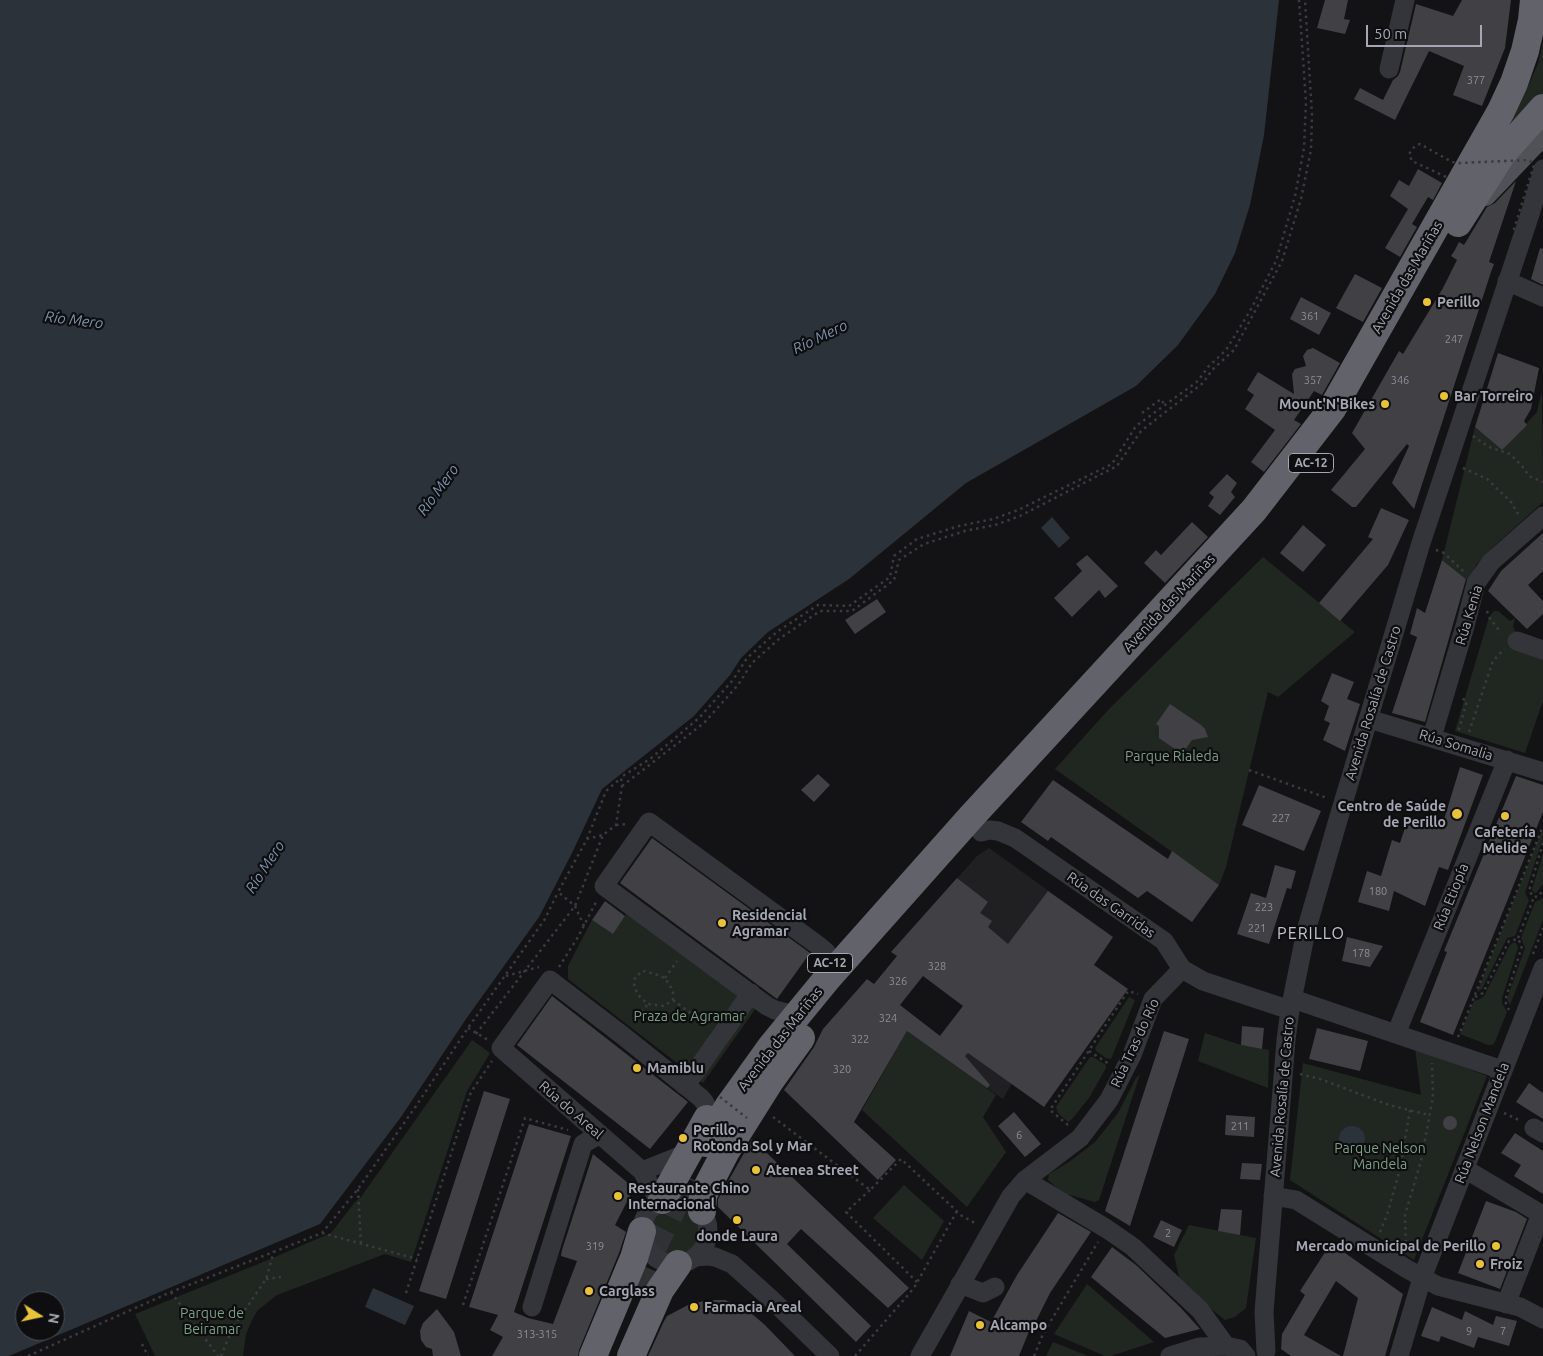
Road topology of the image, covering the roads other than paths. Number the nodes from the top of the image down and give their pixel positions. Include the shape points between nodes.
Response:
1 (1405, 0) edge
2 (1534, 0) edge
3 (1389, 69) dead end
4 (1543, 108) edge
5 (1543, 133) edge
6 (1543, 169) edge
7 (1458, 223) junction
8 (1508, 281) junction
9 (1543, 297) edge
10 (1543, 516) edge
11 (1513, 642) road end
12 (1543, 650) edge
13 (1369, 719) junction
14 (1432, 737) junction
15 (1032, 752) junction
16 (1507, 760) junction
17 (1543, 772) edge
18 (1025, 777) junction
19 (981, 832) junction
20 (1538, 962) edge
21 (830, 963) junction
22 (1182, 968) junction
23 (1539, 992) edge
24 (751, 993) junction
25 (1291, 1005) junction
26 (787, 1013) junction
27 (1396, 1034) junction
28 (1502, 1070) junction
29 (684, 1085) junction
30 (714, 1107) junction
31 (600, 1134) junction
32 (703, 1148) junction
33 (1465, 1169) junction
34 (642, 1171) junction
35 (1025, 1180) junction
36 (1273, 1196) junction
37 (661, 1201) junction
38 (705, 1219) junction
39 (642, 1230) junction
40 (687, 1260) junction
41 (732, 1264) junction
42 (1415, 1273) junction
43 (960, 1284) junction
44 (996, 1287) dead end
45 (1506, 1304) junction
46 (532, 1307) dead end
47 (1543, 1319) edge
48 (1226, 1346) junction
49 (1258, 1354) edge
50 (593, 1356) edge
51 (606, 1356) edge
52 (621, 1356) edge
53 (631, 1356) edge
54 (830, 1356) edge
55 (920, 1356) edge
56 (1170, 1356) edge
57 (1399, 1356) edge

1 - 3 street
2 - 15 highway, Avenida das Mariñas / AC-12 via 1525,51 1514,83 1332,409 1254,510
4 - 7 highway, Avenida das Mariñas / AC-12 via 1502,154
5 - 7 main road
6 - 8 street, Avenida Rosalía de Castro
7 - 18 highway, Avenida das Mariñas / AC-12 via 1327,444 1260,527 1204,589
8 - 9 street
8 - 13 street, Avenida Rosalía de Castro via 1446,464
10 - 14 street, Rúa Kenia via 1491,562 1476,583
11 - 12 street
13 - 14 street, Rúa Somalia
13 - 25 street, Avenida Rosalía de Castro via 1306,931
14 - 16 street, Rúa Somalia
15 - 21 highway, AC-12 via 967,813
15 - 32 highway, Avenida das Mariñas / AC-12 via 948,842 771,1046
16 - 17 street, Rúa Somalia
16 - 27 street, Rúa Etiopía
18 - 19 highway, AC-12
18 - 32 highway, Avenida das Mariñas / AC-12 via 900,912 809,1017
19 - 22 street, Rúa das Garridas via 998,831 1015,838 1164,942
19 - 38 highway, AC-12 via 801,1038 716,1169 704,1195
20 - 23 street, Rúa Nelson Mandela
21 - 24 street via 826,952 819,946 649,822 604,886
21 - 26 highway, AC-12
22 - 25 street, Rúa das Garridas via 1203,982
22 - 35 street, Rúa Tras do Río via 1153,999 1132,1055 1109,1100 1080,1138
23 - 28 street, Rúa Nelson Mandela
24 - 26 street via 775,1010
24 - 29 street
25 - 27 street
25 - 36 street, Avenida Rosalía de Castro
26 - 30 highway, AC-12
27 - 28 street
28 - 33 street, Rúa Nelson Mandela
29 - 30 street
29 - 31 street, Rúa do Areal via 548,971 501,1048
30 - 32 highway, AC-12
31 - 34 street, Rúa do Areal
31 - 46 street via 583,1144
32 - 34 street
32 - 37 highway, AC-12
33 - 42 street, Rúa Nelson Mandela
33 - 45 street via 1541,1214
34 - 37 street, Rúa do Areal
35 - 43 street, Rúa Tras do Río via 1011,1196
35 - 48 street via 1133,1247 1200,1310
36 - 42 street via 1296,1200
36 - 49 street, Avenida Rosalía de Castro
37 - 38 street via 682,1198 693,1202
37 - 39 street via 648,1213
38 - 40 street via 705,1244
38 - 41 street via 715,1242
39 - 40 street via 645,1244 653,1255 665,1262
39 - 50 highway via 634,1258
40 - 41 street via 708,1256
40 - 53 highway via 660,1290
41 - 54 street
42 - 45 street via 1438,1286
42 - 57 street, Rúa Nelson Mandela via 1415,1297
43 - 44 street via 983,1293
43 - 55 street, Rúa Tras do Río
45 - 47 street
48 - 49 street
48 - 56 street via 1199,1347
51 - 52 highway via 627,1325

